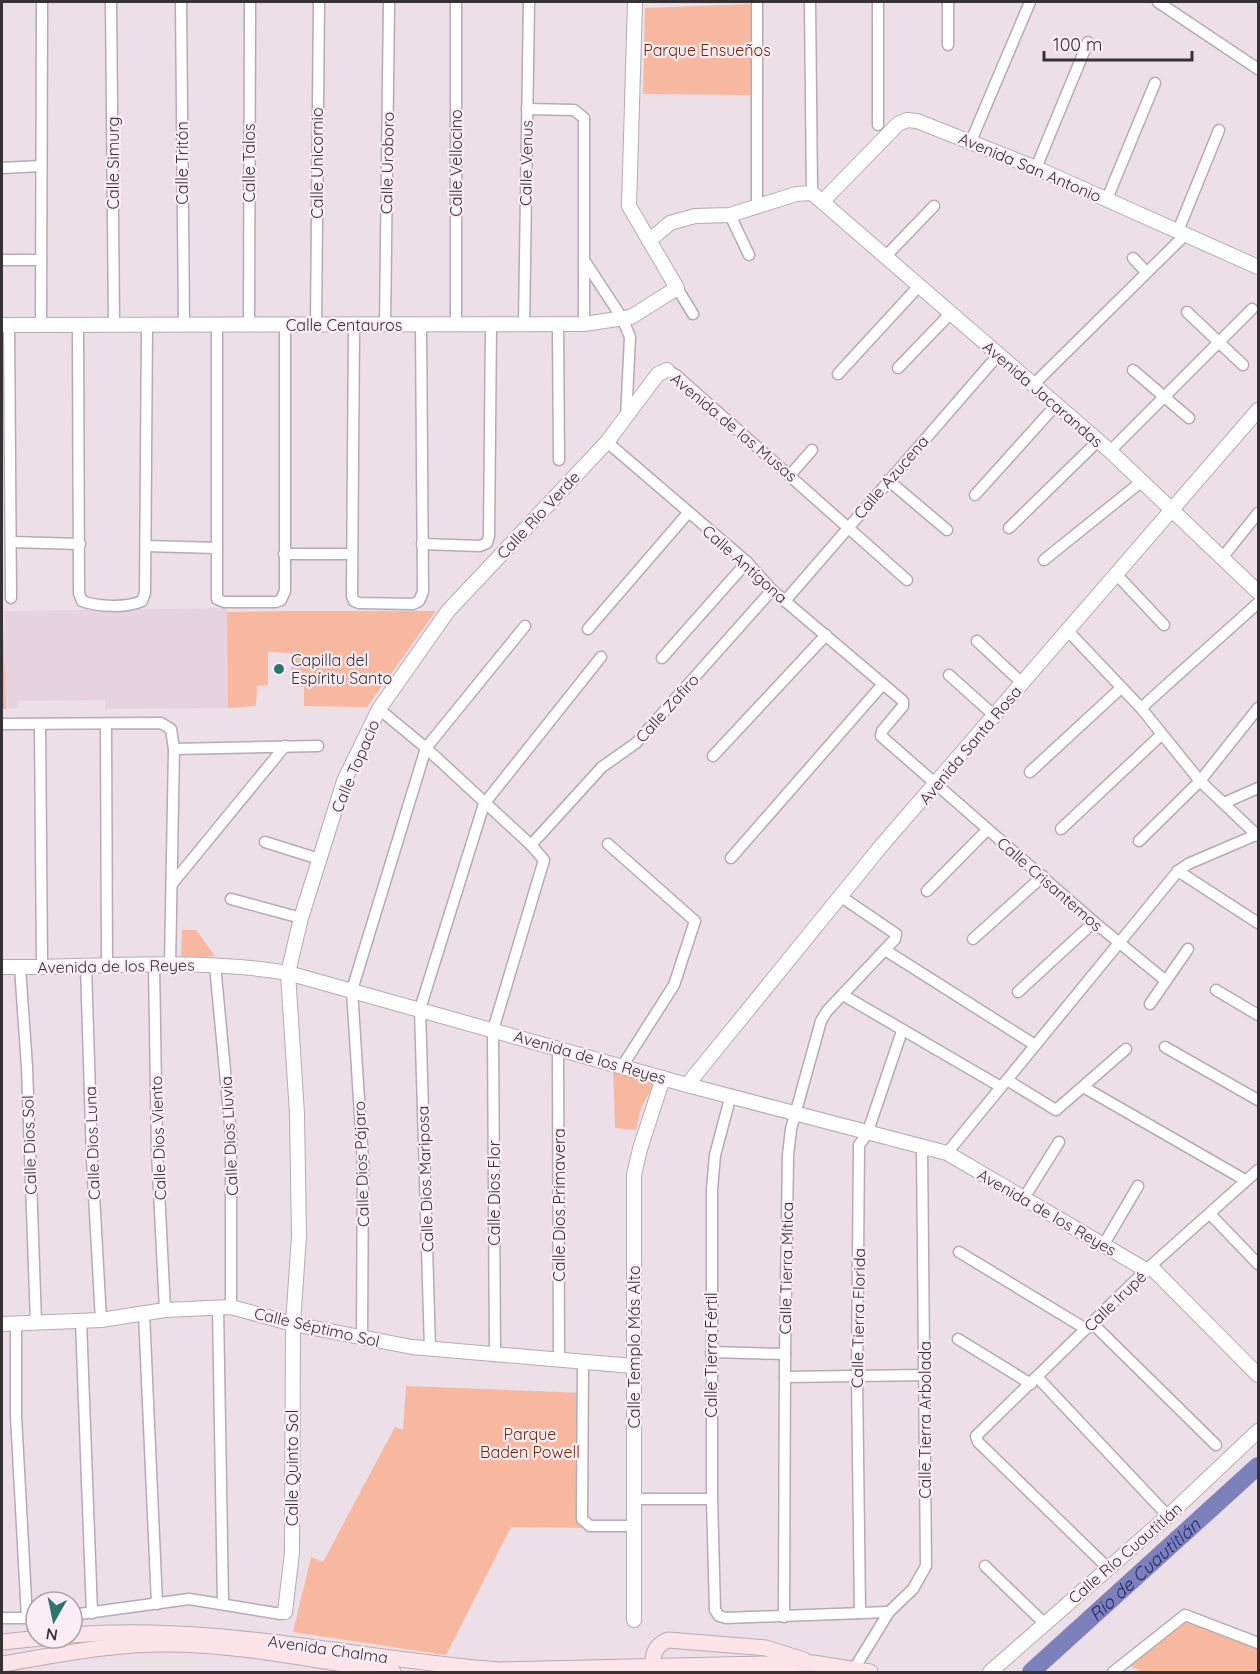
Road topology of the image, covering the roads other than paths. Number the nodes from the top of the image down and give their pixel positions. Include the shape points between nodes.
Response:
1 (42, 2) edge
2 (111, 2) edge
3 (181, 2) edge
4 (250, 2) edge
5 (319, 2) edge
6 (389, 2) edge
7 (456, 2) edge
8 (529, 2) edge
9 (635, 2) edge
10 (757, 2) edge
11 (810, 2) edge
12 (878, 2) edge
13 (948, 2) edge
14 (1030, 2) edge
15 (1160, 2) edge
16 (1088, 42) dead end
17 (948, 45) dead end
18 (1258, 69) edge
19 (1155, 83) dead end
20 (527, 109) junction
21 (878, 125) dead end
22 (1219, 130) dead end
23 (970, 141) junction
24 (41, 166) junction
25 (2, 168) edge
26 (1035, 168) junction
27 (817, 197) junction
28 (1107, 199) junction
29 (934, 206) dead end
30 (757, 208) junction
31 (730, 215) junction
32 (1182, 232) junction
33 (649, 241) junction
34 (749, 255) dead end
35 (885, 257) junction
36 (1133, 258) dead end
37 (2, 260) edge
38 (41, 260) junction
39 (586, 262) junction
40 (1258, 267) edge
41 (1146, 272) junction
42 (918, 287) junction
43 (676, 288) junction
44 (1252, 309) dead end
45 (1187, 312) dead end
46 (693, 314) dead end
47 (950, 314) junction
48 (622, 318) junction
49 (558, 324) junction
50 (584, 324) junction
51 (5, 325) edge
52 (40, 325) junction
53 (78, 325) junction
54 (114, 325) junction
55 (147, 325) junction
56 (183, 325) junction
57 (217, 325) junction
58 (249, 325) junction
59 (285, 325) junction
60 (316, 325) junction
61 (354, 325) junction
62 (385, 325) junction
63 (421, 325) junction
64 (456, 325) junction
65 (490, 325) junction
66 (524, 325) junction
67 (1219, 342) junction
68 (999, 354) junction
69 (1243, 364) dead end
70 (898, 368) dead end
71 (667, 370) joint
72 (1133, 370) dead end
73 (838, 374) dead end
74 (1033, 385) junction
75 (1164, 397) junction
76 (1056, 405) junction
77 (1258, 410) edge
78 (626, 418) junction
79 (1189, 418) dead end
80 (1098, 441) junction
81 (607, 442) junction
82 (812, 450) dead end
83 (1110, 451) junction
84 (559, 460) dead end
85 (790, 475) junction
86 (888, 480) junction
87 (1141, 482) junction
88 (975, 495) dead end
89 (1172, 512) junction
90 (688, 513) junction
91 (1258, 513) edge
92 (849, 527) junction
93 (1009, 528) dead end
94 (947, 530) dead end
95 (11, 542) junction
96 (80, 544) junction
97 (422, 544) junction
98 (146, 546) junction
99 (216, 548) junction
100 (284, 554) junction
101 (352, 554) junction
102 (1222, 558) junction
103 (1044, 560) dead end
104 (747, 562) junction
105 (1117, 575) junction
106 (907, 580) dead end
107 (772, 590) junction
108 (1258, 591) edge
109 (11, 598) dead end
110 (785, 601) junction
111 (1258, 603) edge
112 (448, 611) joint
113 (1164, 625) dead end
114 (525, 627) dead end
115 (588, 629) dead end
116 (1068, 631) junction
117 (826, 635) junction
118 (977, 641) dead end
119 (601, 657) dead end
120 (662, 658) dead end
121 (949, 675) dead end
122 (1022, 683) junction
123 (883, 684) junction
124 (1121, 688) junction
125 (1141, 708) junction
126 (1258, 708) edge
127 (379, 709) junction
128 (996, 717) junction
129 (2, 724) edge
130 (40, 724) junction
131 (106, 724) junction
132 (1161, 735) junction
133 (285, 746) junction
134 (318, 746) dead end
135 (426, 748) junction
136 (174, 749) junction
137 (713, 756) dead end
138 (1030, 772) dead end
139 (1200, 781) junction
140 (935, 786) junction
141 (1258, 788) edge
142 (1224, 803) junction
143 (484, 804) junction
144 (1061, 829) dead end
145 (987, 830) junction
146 (1258, 835) edge
147 (1139, 841) dead end
148 (265, 842) dead end
149 (608, 844) dead end
150 (531, 845) junction
151 (319, 858) junction
152 (731, 858) dead end
153 (1178, 871) junction
154 (1043, 876) junction
155 (172, 884) junction
156 (927, 891) dead end
157 (840, 896) junction
158 (231, 899) dead end
159 (301, 918) junction
160 (1094, 922) junction
161 (1258, 923) edge
162 (974, 939) dead end
163 (1119, 943) junction
164 (1188, 949) dead end
165 (885, 950) junction
166 (154, 965) junction
167 (170, 965) junction
168 (215, 965) junction
169 (86, 966) junction
170 (107, 966) junction
171 (2, 967) edge
172 (20, 967) junction
173 (42, 967) junction
174 (288, 973) junction
175 (1166, 981) junction
176 (352, 990) junction
177 (1216, 990) dead end
178 (1018, 992) dead end
179 (843, 994) junction
180 (1150, 1004) dead end
181 (420, 1009) junction
182 (1258, 1015) edge
183 (493, 1030) junction
184 (902, 1031) junction
185 (1035, 1045) junction
186 (1165, 1047) dead end
187 (558, 1048) junction
188 (1126, 1049) dead end
189 (623, 1065) junction
190 (663, 1078) junction
191 (1004, 1084) junction
192 (687, 1085) junction
193 (1085, 1088) junction
194 (731, 1095) junction
195 (1258, 1100) edge
196 (797, 1112) junction
197 (867, 1134) junction
198 (1059, 1142) dead end
199 (922, 1147) junction
200 (947, 1153) junction
201 (1258, 1170) edge
202 (1245, 1180) junction
203 (1138, 1186) dead end
204 (1024, 1198) junction
205 (1210, 1214) junction
206 (1104, 1244) junction
207 (959, 1252) dead end
208 (1258, 1264) edge
209 (1149, 1269) junction
210 (224, 1307) junction
211 (165, 1310) junction
212 (144, 1313) junction
213 (101, 1320) junction
214 (81, 1321) junction
215 (36, 1323) junction
216 (2, 1324) edge
217 (16, 1324) junction
218 (293, 1324) junction
219 (1090, 1326) junction
220 (362, 1338) junction
221 (958, 1339) dead end
222 (430, 1349) junction
223 (711, 1352) junction
224 (784, 1354) junction
225 (495, 1356) junction
226 (559, 1361) junction
227 (583, 1362) junction
228 (633, 1365) junction
229 (925, 1375) junction
230 (1258, 1375) edge
231 (857, 1376) junction
232 (785, 1377) junction
233 (1035, 1381) junction
234 (1258, 1431) edge
235 (1216, 1445) dead end
236 (634, 1499) junction
237 (712, 1499) junction
238 (1168, 1516) junction
239 (633, 1526) junction
240 (985, 1566) dead end
241 (1109, 1569) junction
242 (30, 1590) edge
243 (223, 1603) junction
244 (157, 1604) junction
245 (285, 1612) joint
246 (889, 1612) junction
247 (92, 1613) junction
248 (860, 1613) junction
249 (84, 1614) edge
250 (784, 1617) junction
251 (2, 1618) edge
252 (24, 1618) edge
253 (634, 1620) dead end
254 (1044, 1623) junction
255 (84, 1636) edge
256 (116, 1639) junction
257 (24, 1640) edge
258 (2, 1642) edge
259 (1258, 1643) edge
260 (813, 1663) junction
261 (2, 1664) edge
262 (653, 1669) edge
263 (854, 1669) junction
264 (393, 1672) edge
265 (870, 1672) edge
266 (990, 1672) edge
267 (1115, 1672) edge

1 - 24 street
2 - 54 street, Calle Simurg
3 - 56 street, Calle Tritón
4 - 58 street, Calle Talos
5 - 60 street, Calle Unicornio
6 - 62 street, Calle Uroboro
7 - 64 street, Calle Vellocino
8 - 20 street, Calle Venus
9 - 33 street via 629,206
10 - 30 street
11 - 27 street
12 - 21 street
13 - 17 street
14 - 23 street
15 - 18 street
16 - 26 street
19 - 28 street
20 - 39 street via 574,110 584,118
20 - 66 street, Calle Venus
22 - 32 street
23 - 26 street, Avenida San Antonio
23 - 27 street, Avenida San Antonio via 907,120
24 - 25 street
24 - 38 street
26 - 28 street, Avenida San Antonio
27 - 30 street via 796,194
27 - 35 street, Avenida Jacarandas
28 - 32 street, Avenida San Antonio
29 - 35 street
30 - 31 street
31 - 33 street via 695,216 670,222
31 - 34 street
32 - 40 street, Avenida San Antonio
32 - 41 street
33 - 43 street
35 - 42 street, Avenida Jacarandas
36 - 41 street
37 - 38 street
38 - 52 street
39 - 48 street
39 - 50 street
41 - 74 street
42 - 47 street, Avenida Jacarandas
42 - 73 street
43 - 46 street
43 - 48 street, Calle Centauros via 631,317
44 - 67 street
45 - 67 street
47 - 68 street, Avenida Jacarandas
47 - 70 street
48 - 50 street, Calle Centauros
48 - 78 street via 630,337
49 - 50 street, Calle Centauros
49 - 66 street, Calle Centauros
49 - 84 street
51 - 52 street, Calle Centauros
51 - 95 street
52 - 53 street, Calle Centauros
53 - 54 street, Calle Centauros
53 - 96 street
54 - 55 street, Calle Centauros
55 - 56 street, Calle Centauros
55 - 98 street
56 - 57 street, Calle Centauros
57 - 58 street, Calle Centauros
57 - 99 street
58 - 59 street, Calle Centauros
59 - 60 street, Calle Centauros
59 - 100 street
60 - 61 street, Calle Centauros
61 - 62 street, Calle Centauros
61 - 101 street
62 - 63 street, Calle Centauros
63 - 64 street, Calle Centauros
63 - 97 street
64 - 65 street, Calle Centauros
65 - 66 street, Calle Centauros
65 - 97 street via 487,543
67 - 69 street
67 - 75 street
68 - 74 street, Avenida Jacarandas
68 - 86 street, Calle Azucena
71 - 78 street, Avenida de las Musas via 658,375
71 - 85 street, Avenida de las Musas
72 - 75 street
74 - 76 street, Avenida Jacarandas
75 - 79 street
75 - 83 street
76 - 80 street, Avenida Jacarandas
76 - 88 street
77 - 89 street, Avenida Santa Rosa
78 - 81 street, Calle Río Verde
80 - 83 street, Avenida Jacarandas
80 - 93 street
81 - 90 street, Calle Antígona
81 - 112 street, Calle Río Verde
82 - 85 street
83 - 87 street, Avenida Jacarandas
85 - 92 street, Avenida de las Musas
86 - 92 street, Calle Azucena
86 - 94 street
87 - 89 street, Avenida Jacarandas
87 - 103 street
89 - 102 street, Avenida Jacarandas
89 - 105 street, Avenida Santa Rosa
90 - 104 street, Calle Antígona
90 - 115 street
91 - 102 street
92 - 106 street, Avenida de las Musas
92 - 110 street, Calle Azucena
95 - 96 street
95 - 109 street
96 - 98 street via 79,593 82,601 90,604 134,605 142,601
97 - 101 street via 423,592 413,604 354,601
98 - 99 street
99 - 100 street via 217,599 224,602 281,600 285,591
100 - 101 street
102 - 108 street, Avenida Jacarandas
104 - 107 street, Calle Antígona
104 - 120 street
105 - 113 street
105 - 116 street, Avenida Santa Rosa
107 - 110 street, Calle Antígona
107 - 150 street, Calle Zafiro via 636,743 602,767
110 - 117 street, Calle Antígona
111 - 125 street
112 - 127 street, Calle Topacio
114 - 135 street
116 - 122 street, Avenida Santa Rosa
116 - 124 street
117 - 123 street, Calle Antígona
117 - 137 street
118 - 122 street
119 - 143 street
121 - 128 street
122 - 128 street, Avenida Santa Rosa
123 - 140 street, Calle Antígona via 904,704 881,736
123 - 152 street
124 - 125 street
124 - 138 street
125 - 132 street
126 - 139 street
127 - 135 street
127 - 151 street, Calle Topacio via 344,781
128 - 140 street, Avenida Santa Rosa
129 - 130 street
130 - 131 street
130 - 173 street
131 - 136 street via 161,723 169,726
131 - 170 street
132 - 139 street
132 - 144 street
133 - 134 street
133 - 136 street
133 - 155 street
135 - 143 street
135 - 176 street
136 - 155 street
139 - 142 street
139 - 147 street
140 - 145 street, Calle Crisantemos
140 - 157 street, Avenida Santa Rosa
141 - 142 street
142 - 146 street
143 - 150 street
143 - 181 street, Calle Dios Mariposa
145 - 154 street, Calle Crisantemos
145 - 156 street
146 - 153 street
148 - 151 street
149 - 189 street via 695,921 674,985
150 - 183 street via 544,860
151 - 159 street, Calle Topacio
153 - 161 street
153 - 163 street
154 - 160 street, Calle Crisantemos
154 - 162 street
155 - 167 street
157 - 165 street via 893,930 895,939
157 - 192 street, Avenida Santa Rosa
158 - 159 street
159 - 174 street, Calle Topacio
160 - 163 street, Calle Crisantemos
160 - 178 street
163 - 175 street, Calle Crisantemos
163 - 185 street
164 - 175 street
165 - 179 street, Calle Tierra Mítica
165 - 185 street
166 - 167 street, Avenida de los Reyes
166 - 170 street, Avenida de los Reyes
166 - 211 street, Calle Dios Viento
167 - 168 street, Avenida de los Reyes
168 - 174 street, Avenida de los Reyes
168 - 210 street, Calle Dios Lluvia via 231,1135
169 - 170 street, Avenida de los Reyes
169 - 173 street, Avenida de los Reyes
169 - 213 street, Calle Dios Luna
171 - 172 street, Avenida de los Reyes
172 - 173 street, Avenida de los Reyes
172 - 215 street, Calle Dios Sol
174 - 176 street, Avenida de los Reyes
174 - 218 street, Calle Quinto Sol via 297,1114 299,1236
175 - 180 street
176 - 181 street, Avenida de los Reyes
176 - 220 street, Calle Dios Pájaro via 363,1162
177 - 182 street
179 - 184 street
179 - 196 street, Calle Tierra Mítica via 820,1022
181 - 183 street, Avenida de los Reyes
181 - 222 street, Calle Dios Mariposa
183 - 187 street, Avenida de los Reyes
183 - 225 street, Calle Dios Flor
184 - 191 street
184 - 197 street, Calle Tierra Florida
185 - 191 street
186 - 195 street
187 - 189 street, Avenida de los Reyes
187 - 226 street, Calle Dios Primavera
188 - 193 street
189 - 190 street, Avenida de los Reyes
190 - 192 street, Avenida de los Reyes
190 - 228 street, Calle Templo Más Alto via 634,1175
191 - 193 street via 1056,1110
191 - 200 street
192 - 194 street, Avenida de los Reyes
193 - 202 street
194 - 196 street, Avenida de los Reyes
194 - 223 street, Calle Tierra Fértil via 715,1155 712,1189
196 - 197 street, Avenida de los Reyes
196 - 224 street, Calle Tierra Mítica via 788,1155
197 - 199 street, Avenida de los Reyes
197 - 231 street, Calle Tierra Florida via 859,1145
198 - 204 street
199 - 200 street, Avenida de los Reyes
199 - 229 street, Calle Tierra Arbolada
200 - 204 street, Avenida de los Reyes
201 - 202 street, Calle Irupé
202 - 205 street, Calle Irupé
203 - 206 street
204 - 206 street, Avenida de los Reyes
205 - 208 street
205 - 209 street, Calle Irupé
206 - 209 street, Avenida de los Reyes
207 - 219 street
209 - 219 street, Calle Irupé
209 - 230 street, Avenida de los Reyes
210 - 211 street, Calle Séptimo Sol
210 - 218 street, Calle Séptimo Sol
210 - 243 street, Calle Dios Lluvia
211 - 212 street, Calle Séptimo Sol
212 - 213 street, Calle Séptimo Sol
212 - 244 street
213 - 214 street, Calle Séptimo Sol
214 - 215 street, Calle Séptimo Sol
214 - 247 street
215 - 217 street, Calle Séptimo Sol
216 - 217 street, Calle Séptimo Sol
217 - 242 street via 16,1416
218 - 220 street, Calle Séptimo Sol
218 - 245 street, Calle Quinto Sol via 292,1553
219 - 233 street, Calle Irupé
219 - 235 street
220 - 222 street, Calle Séptimo Sol
221 - 233 street
222 - 225 street, Calle Séptimo Sol
223 - 224 street
223 - 237 street, Calle Tierra Fértil
224 - 232 street, Calle Tierra Mítica
225 - 226 street, Calle Séptimo Sol
226 - 227 street, Calle Séptimo Sol
227 - 228 street, Calle Séptimo Sol
227 - 239 street via 582,1519 590,1526
228 - 236 street, Calle Templo Más Alto
229 - 231 street
229 - 246 street, Calle Tierra Arbolada via 926,1566 913,1589
231 - 232 street
231 - 248 street, Calle Tierra Florida
232 - 250 street, Calle Tierra Mítica
233 - 238 street
233 - 241 street, Calle Irupé via 975,1436
234 - 238 street, Calle Río Cuautitlán
236 - 237 street
236 - 239 street, Calle Templo Más Alto
237 - 250 street, Calle Tierra Fértil via 715,1610 726,1618
238 - 241 street, Calle Río Cuautitlán
239 - 253 street, Calle Templo Más Alto
240 - 254 street
241 - 254 street, Calle Río Cuautitlán
243 - 244 street via 189,1599
243 - 245 street
244 - 247 street
246 - 248 street
246 - 263 street, Calle Tierra Arbolada
247 - 249 street
248 - 250 street
251 - 252 street
254 - 266 street, Calle Río Cuautitlán
255 - 256 main road, Avenida Chalma
256 - 261 main road, Avenida Chalma
256 - 262 main road, Avenida Chalma via 234,1636 449,1666 500,1670
256 - 264 main road, Avenida Chalma via 242,1649
257 - 258 main road
259 - 267 street via 1185,1615
260 - 262 main road, Avenida Chalma
260 - 262 main road via 766,1647 668,1640 659,1643 653,1652
260 - 263 main road, Avenida Chalma
263 - 265 main road, Avenida Chalma

